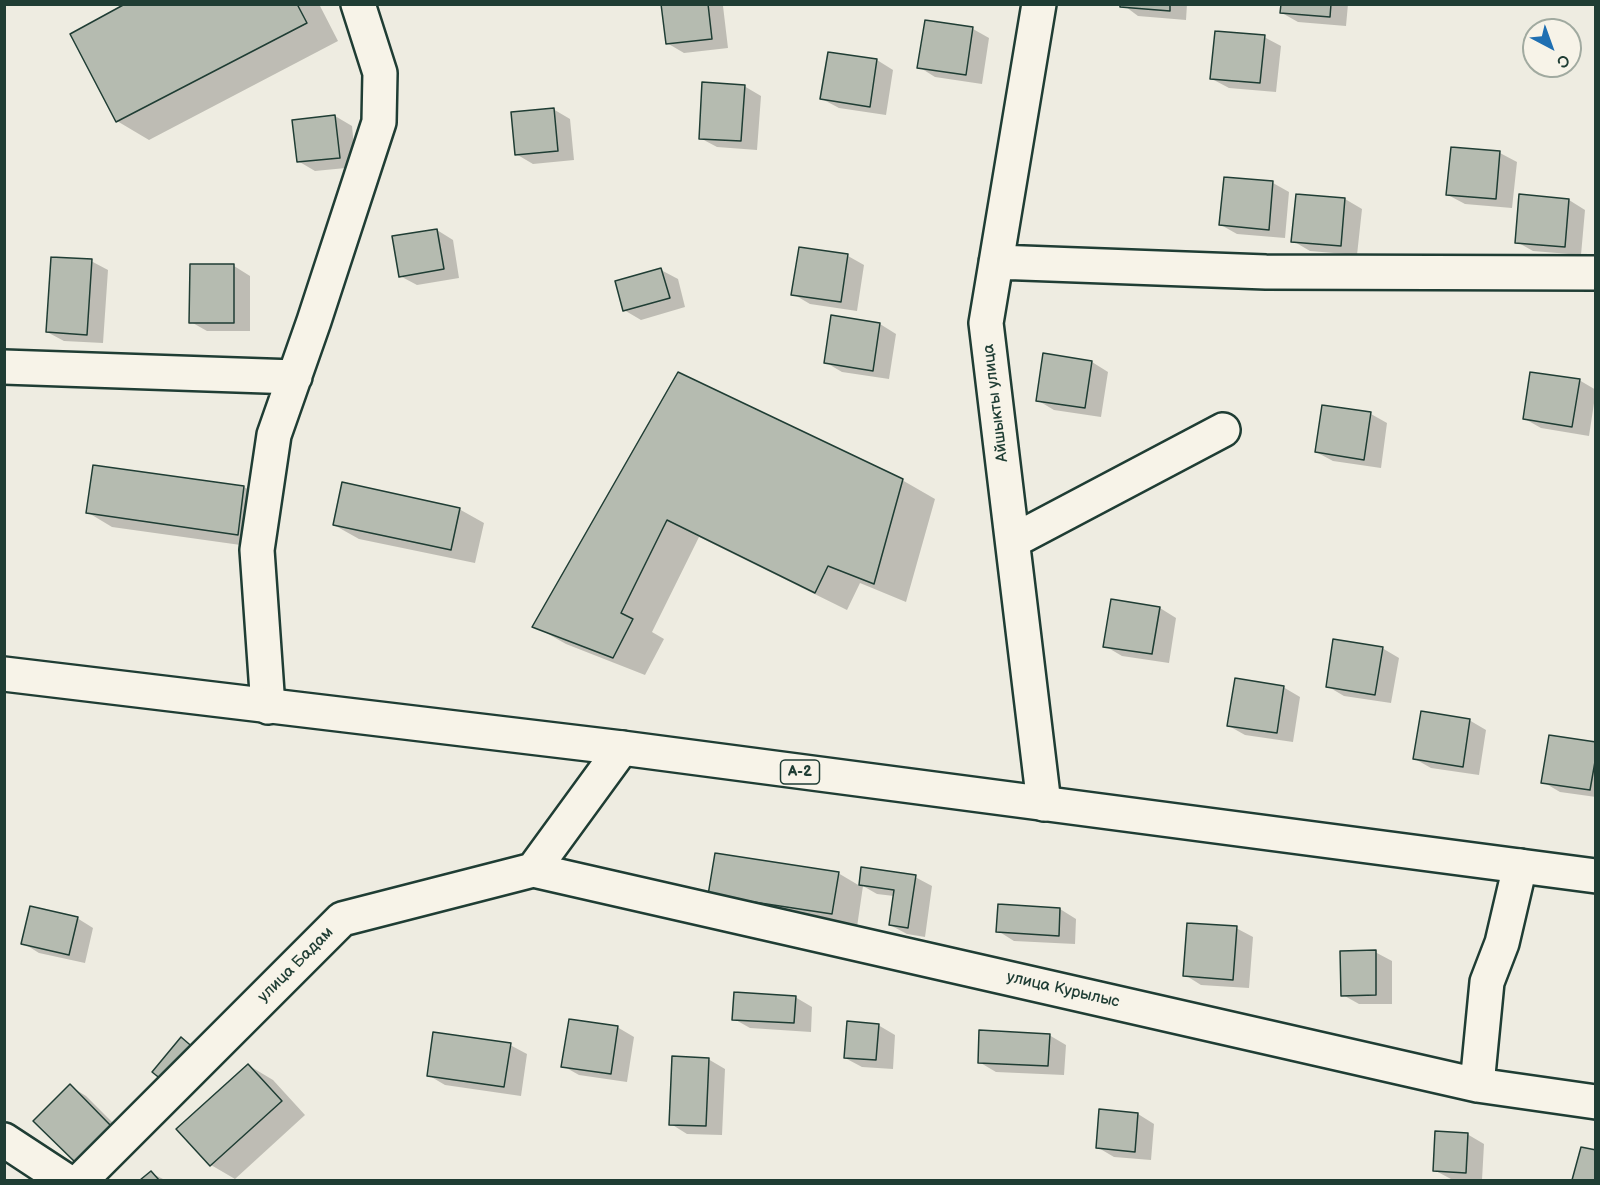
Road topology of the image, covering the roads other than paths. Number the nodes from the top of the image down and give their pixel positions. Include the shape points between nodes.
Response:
1 (358, 4) edge
2 (1039, 4) edge
3 (996, 262) junction
4 (1596, 273) edge
5 (4, 368) edge
6 (295, 377) junction
7 (1222, 430) dead end
8 (1012, 541) junction
9 (4, 674) edge
10 (268, 707) junction
11 (622, 748) junction
12 (1044, 804) junction
13 (1520, 866) junction
14 (533, 870) junction
15 (1596, 876) edge
16 (1477, 1084) junction
17 (1596, 1102) edge
18 (4, 1140) edge
19 (65, 1180) edge
20 (81, 1180) edge

1 - 6 main road via 380,73 379,122
2 - 3 main road, Айшыкты улица
3 - 4 main road via 1266,272
3 - 8 main road, Айшыкты улица via 986,323
5 - 6 main road
6 - 10 main road via 274,435 257,550
7 - 8 main road
8 - 12 main road, Айшыкты улица
9 - 10 main road, A-2
10 - 11 main road, A-2
11 - 12 main road, A-2
11 - 14 main road
12 - 13 main road, A-2
13 - 15 main road, A-2
13 - 16 main road via 1502,943 1486,982
14 - 16 main road, улица Курылыс
14 - 20 main road, улица Бадам via 342,920
16 - 17 main road, улица Курылыс
18 - 19 main road

